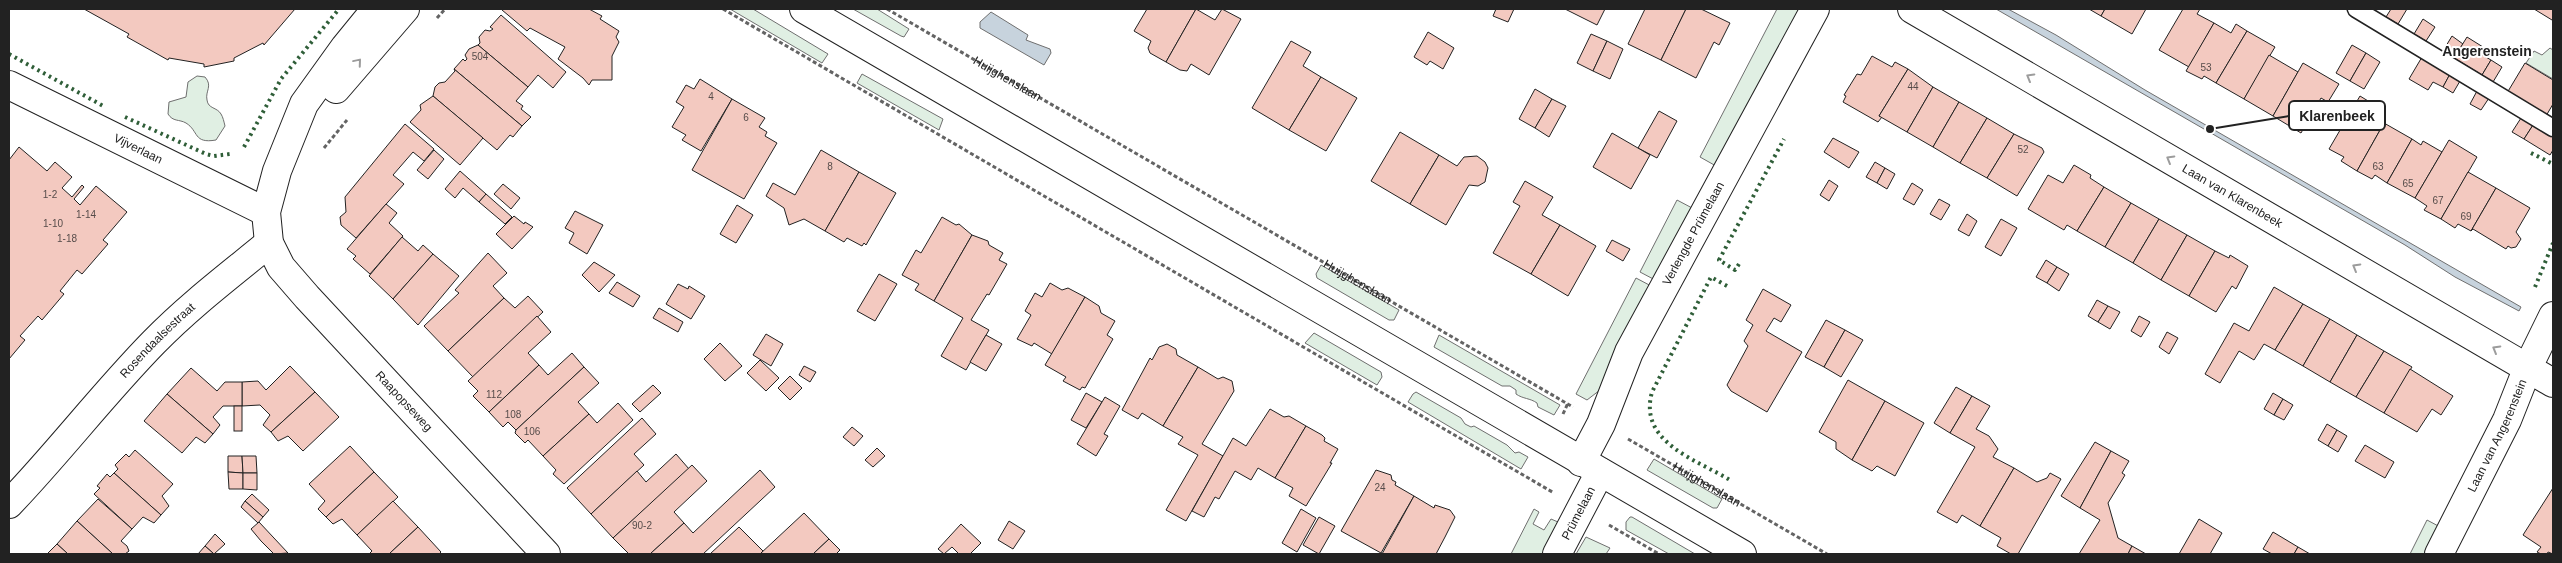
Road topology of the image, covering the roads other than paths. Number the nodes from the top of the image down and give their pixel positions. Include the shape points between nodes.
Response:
1 (376, 9) edge
2 (405, 9) edge
3 (804, 9) edge
4 (1814, 9) edge
5 (1912, 9) edge
6 (2356, 9) edge
7 (9, 86) edge
8 (2553, 128) edge
9 (277, 171) junction
10 (266, 212) junction
11 (269, 243) junction
12 (2553, 316) edge
13 (2528, 367) junction
14 (2553, 383) edge
15 (1590, 467) junction
16 (9, 504) edge
17 (546, 554) edge
18 (1557, 554) edge
19 (1742, 554) edge
20 (2439, 554) edge

1 - 9 street via 304,104
9 -> 2 street via 344,78
3 - 15 street
4 - 15 street, Verlengde Prümelaan via 1629,352 1601,424
13 -> 5 street, Laan van Klarenbeek
6 - 8 lane
7 - 10 street, Vijverlaan
9 - 10 street
10 - 11 street
11 - 16 street, Rosendaalsestraat via 154,342
11 - 17 street, Raapopseweg via 281,268 307,298
12 - 13 street, Laan van Angerenstein
13 - 14 street, Laan van Klarenbeek
13 - 20 street, Laan van Angerenstein via 2507,420
15 - 18 street, Prümelaan via 1580,508
15 - 19 street

